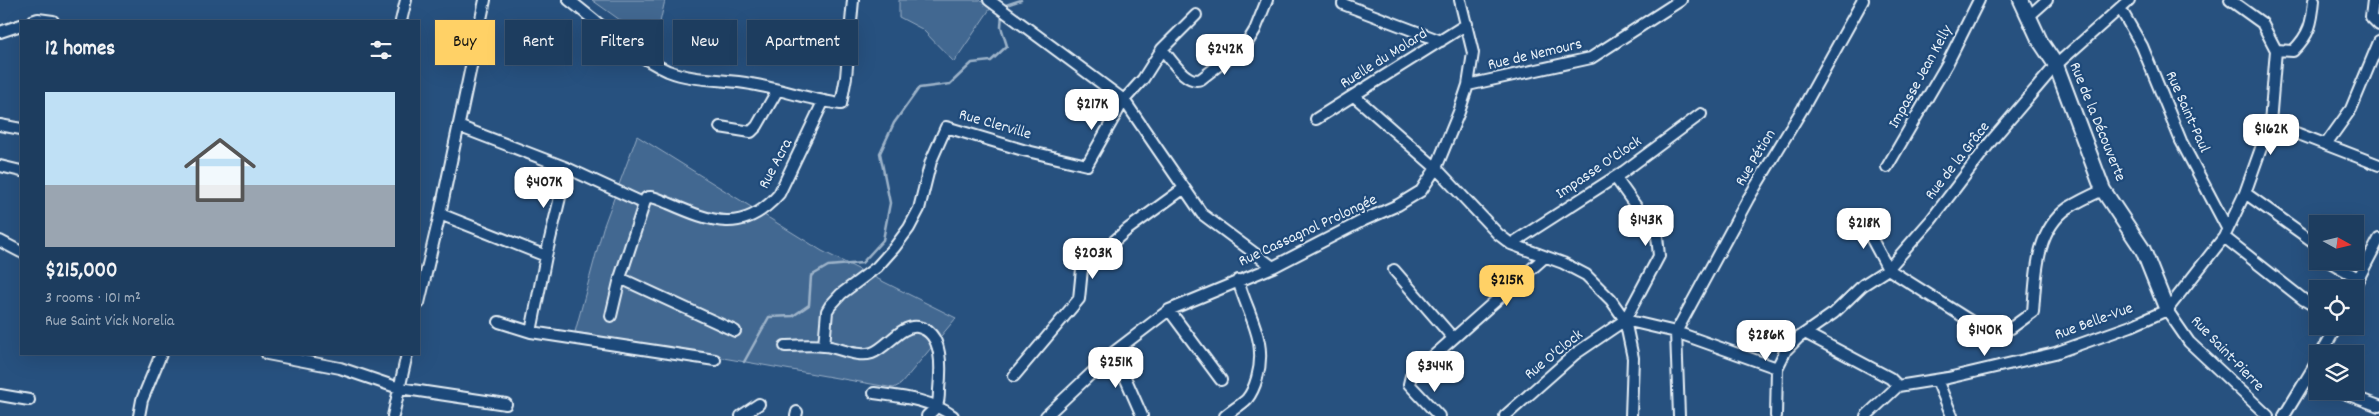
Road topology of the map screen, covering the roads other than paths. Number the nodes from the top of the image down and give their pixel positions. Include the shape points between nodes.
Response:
1 (406, 0) edge
2 (485, 0) edge
3 (568, 0) edge
4 (853, 0) edge
5 (989, 0) edge
6 (1267, 0) edge
7 (1460, 0) edge
8 (1681, 0) edge
9 (1863, 0) edge
10 (1979, 0) edge
11 (2021, 0) edge
12 (2047, 0) edge
13 (2128, 0) edge
14 (2230, 0) edge
15 (2314, 0) edge
16 (2373, 0) edge
17 (1343, 4) dead end
18 (2120, 8) junction
19 (1196, 15) dead end
20 (2028, 17) junction
21 (401, 20) edge
22 (1467, 24) junction
23 (20, 25) edge
24 (2379, 25) edge
25 (0, 32) edge
26 (1441, 40) junction
27 (2379, 42) edge
28 (1162, 49) junction
29 (2276, 50) junction
30 (2056, 65) junction
31 (1468, 85) junction
32 (777, 91) junction
33 (1354, 96) junction
34 (1124, 100) junction
35 (823, 102) junction
36 (1701, 114) dead end
37 (1316, 119) dead end
38 (2270, 123) junction
39 (0, 125) edge
40 (458, 126) junction
41 (720, 127) dead end
42 (20, 129) edge
43 (2326, 144) junction
44 (2377, 161) edge
45 (0, 166) edge
46 (1886, 167) dead end
47 (567, 168) junction
48 (1436, 168) junction
49 (20, 171) edge
50 (1615, 176) junction
51 (1183, 188) junction
52 (2103, 190) junction
53 (2246, 193) junction
54 (643, 203) junction
55 (440, 214) junction
56 (1861, 219) dead end
57 (2226, 232) junction
58 (2309, 238) edge
59 (2379, 239) edge
60 (0, 241) edge
61 (1511, 244) junction
62 (20, 251) edge
63 (546, 256) junction
64 (1545, 257) junction
65 (423, 264) edge
66 (1273, 267) junction
67 (1888, 269) junction
68 (1394, 270) dead end
69 (2344, 270) edge
70 (620, 278) junction
71 (2358, 278) joint
72 (1238, 280) junction
73 (420, 293) edge
74 (2309, 303) edge
75 (1169, 310) junction
76 (2167, 310) junction
77 (611, 316) dead end
78 (1625, 320) junction
79 (499, 322) dead end
80 (735, 331) dead end
81 (532, 332) junction
82 (1676, 332) junction
83 (1807, 334) junction
84 (1453, 338) junction
85 (785, 346) dead end
86 (824, 346) junction
87 (1114, 352) junction
88 (161, 355) edge
89 (272, 355) edge
90 (407, 355) edge
91 (716, 360) dead end
92 (1777, 368) junction
93 (2309, 375) edge
94 (1014, 376) dead end
95 (1222, 380) dead end
96 (1938, 380) junction
97 (2306, 380) junction
98 (2309, 381) edge
99 (1898, 386) junction
100 (399, 388) junction
101 (874, 393) dead end
102 (0, 395) edge
103 (29, 400) dead end
104 (2363, 400) edge
105 (506, 404) dead end
106 (759, 404) dead end
107 (937, 405) junction
108 (2379, 406) edge
109 (141, 408) edge
110 (393, 416) edge
111 (742, 416) edge
112 (927, 416) edge
113 (952, 416) edge
114 (1046, 416) edge
115 (1142, 416) edge
116 (1225, 416) edge
117 (1439, 416) edge
118 (1505, 416) edge
119 (1631, 416) edge
120 (1679, 416) edge
121 (1776, 416) edge
122 (1866, 416) edge
123 (1952, 416) edge
124 (2268, 416) edge
125 (2284, 416) edge

1 - 21 street
2 - 40 street
3 - 32 street via 669,71 753,84
4 - 35 street via 846,77 840,104
5 - 34 street
6 - 28 street via 1247,43 1201,79 1188,78
7 - 22 street, Rue Cassagnol Prolongée
8 - 31 street, Rue de Nemours via 1591,58
9 - 82 street, Rue Pétion via 1748,199
10 - 46 street, Impasse Jean Kelly via 1947,64
11 - 20 street, Rue de la Découverte
12 - 20 street
13 - 18 street, Rue de la Grâce
14 - 29 street via 2262,23
15 - 29 street via 2307,37 2294,51
16 - 24 street via 2371,17
17 - 26 street
18 - 30 street, Rue de la Grâce
18 - 57 street, Rue Saint-Paul via 2142,46 2181,141
19 - 28 street, Rue Clerville
20 - 30 street, Rue de la Découverte
22 - 26 street, Ruelle du Molard
22 - 31 street, Rue Cassagnol Prolongée via 1473,53
23 - 25 street
26 - 33 street, Ruelle du Molard
27 - 43 street via 2351,109
28 - 34 street, Rue Clerville via 1143,79
29 - 38 street
30 - 52 street, Rue de la Découverte
30 - 67 street, Rue de la Grâce
31 - 48 street, Rue Cassagnol Prolongée
32 - 35 street
32 - 41 street via 751,132
33 - 37 street, Ruelle du Molard
33 - 48 street
34 - 51 street
34 - 86 street, Rue Clerville via 1087,165 946,127 931,161 919,210 909,228 876,267 830,306
35 - 54 street, Rue Acra via 779,194 753,217 724,222 702,217 650,196
36 - 50 street, Impasse O'Clock
38 - 43 street
38 - 53 street
39 - 42 street
40 - 47 street
40 - 55 street
43 - 44 street
45 - 49 street
47 - 54 street
47 - 63 street
48 - 61 street
48 - 66 street, Rue Cassagnol Prolongée via 1421,191 1398,205
50 - 61 street, Impasse O'Clock
50 - 78 street via 1657,236 1660,256
51 - 66 street via 1202,214
51 - 94 street via 1082,269 1079,299
52 - 67 street via 2067,208 2049,230 2038,255 2032,312 2011,328 1992,330 1972,322
52 - 76 street, Rue de la Découverte via 2143,250
53 - 57 street
53 - 58 street
54 - 70 street
55 - 63 street
55 - 65 street
56 - 67 street
57 - 74 street
57 - 76 street
59 - 71 street
60 - 62 street
61 - 64 street
63 - 81 street
64 - 78 street via 1586,275 1611,300
64 - 84 street
65 - 73 street
66 - 72 street, Rue Cassagnol Prolongée
67 - 83 street, Rue de la Grâce via 1862,285
68 - 84 street
69 - 71 street
70 - 77 street
70 - 80 street
72 - 75 street, Rue Cassagnol Prolongée
72 - 116 street via 1262,352 1248,398
75 - 87 street, Rue Cassagnol Prolongée
75 - 95 street
76 - 96 street, Rue Belle-Vue via 2055,353
76 - 124 street, Rue Saint-Pierre via 2189,342
78 - 82 street
78 - 118 street, Rue O'Clock via 1575,354
78 - 119 street via 1633,358
79 - 81 street
81 - 91 street
82 - 92 street
82 - 120 street
83 - 92 street, Rue de la Grâce via 1786,350
83 - 99 street via 1890,378
84 - 117 street via 1409,379 1409,384
85 - 86 street
86 - 107 street via 870,354 909,328 922,328 931,334 939,350
87 - 114 street, Rue Cassagnol Prolongée
87 - 115 street
88 - 109 street
89 - 100 street via 340,368
90 - 100 street
92 - 121 street
93 - 97 street
96 - 99 street, Rue Belle-Vue
96 - 123 street
97 - 98 street
97 - 125 street
99 - 122 street
100 - 105 street
100 - 110 street
101 - 107 street
102 - 103 street
104 - 108 street
106 - 111 street
107 - 112 street
107 - 113 street

